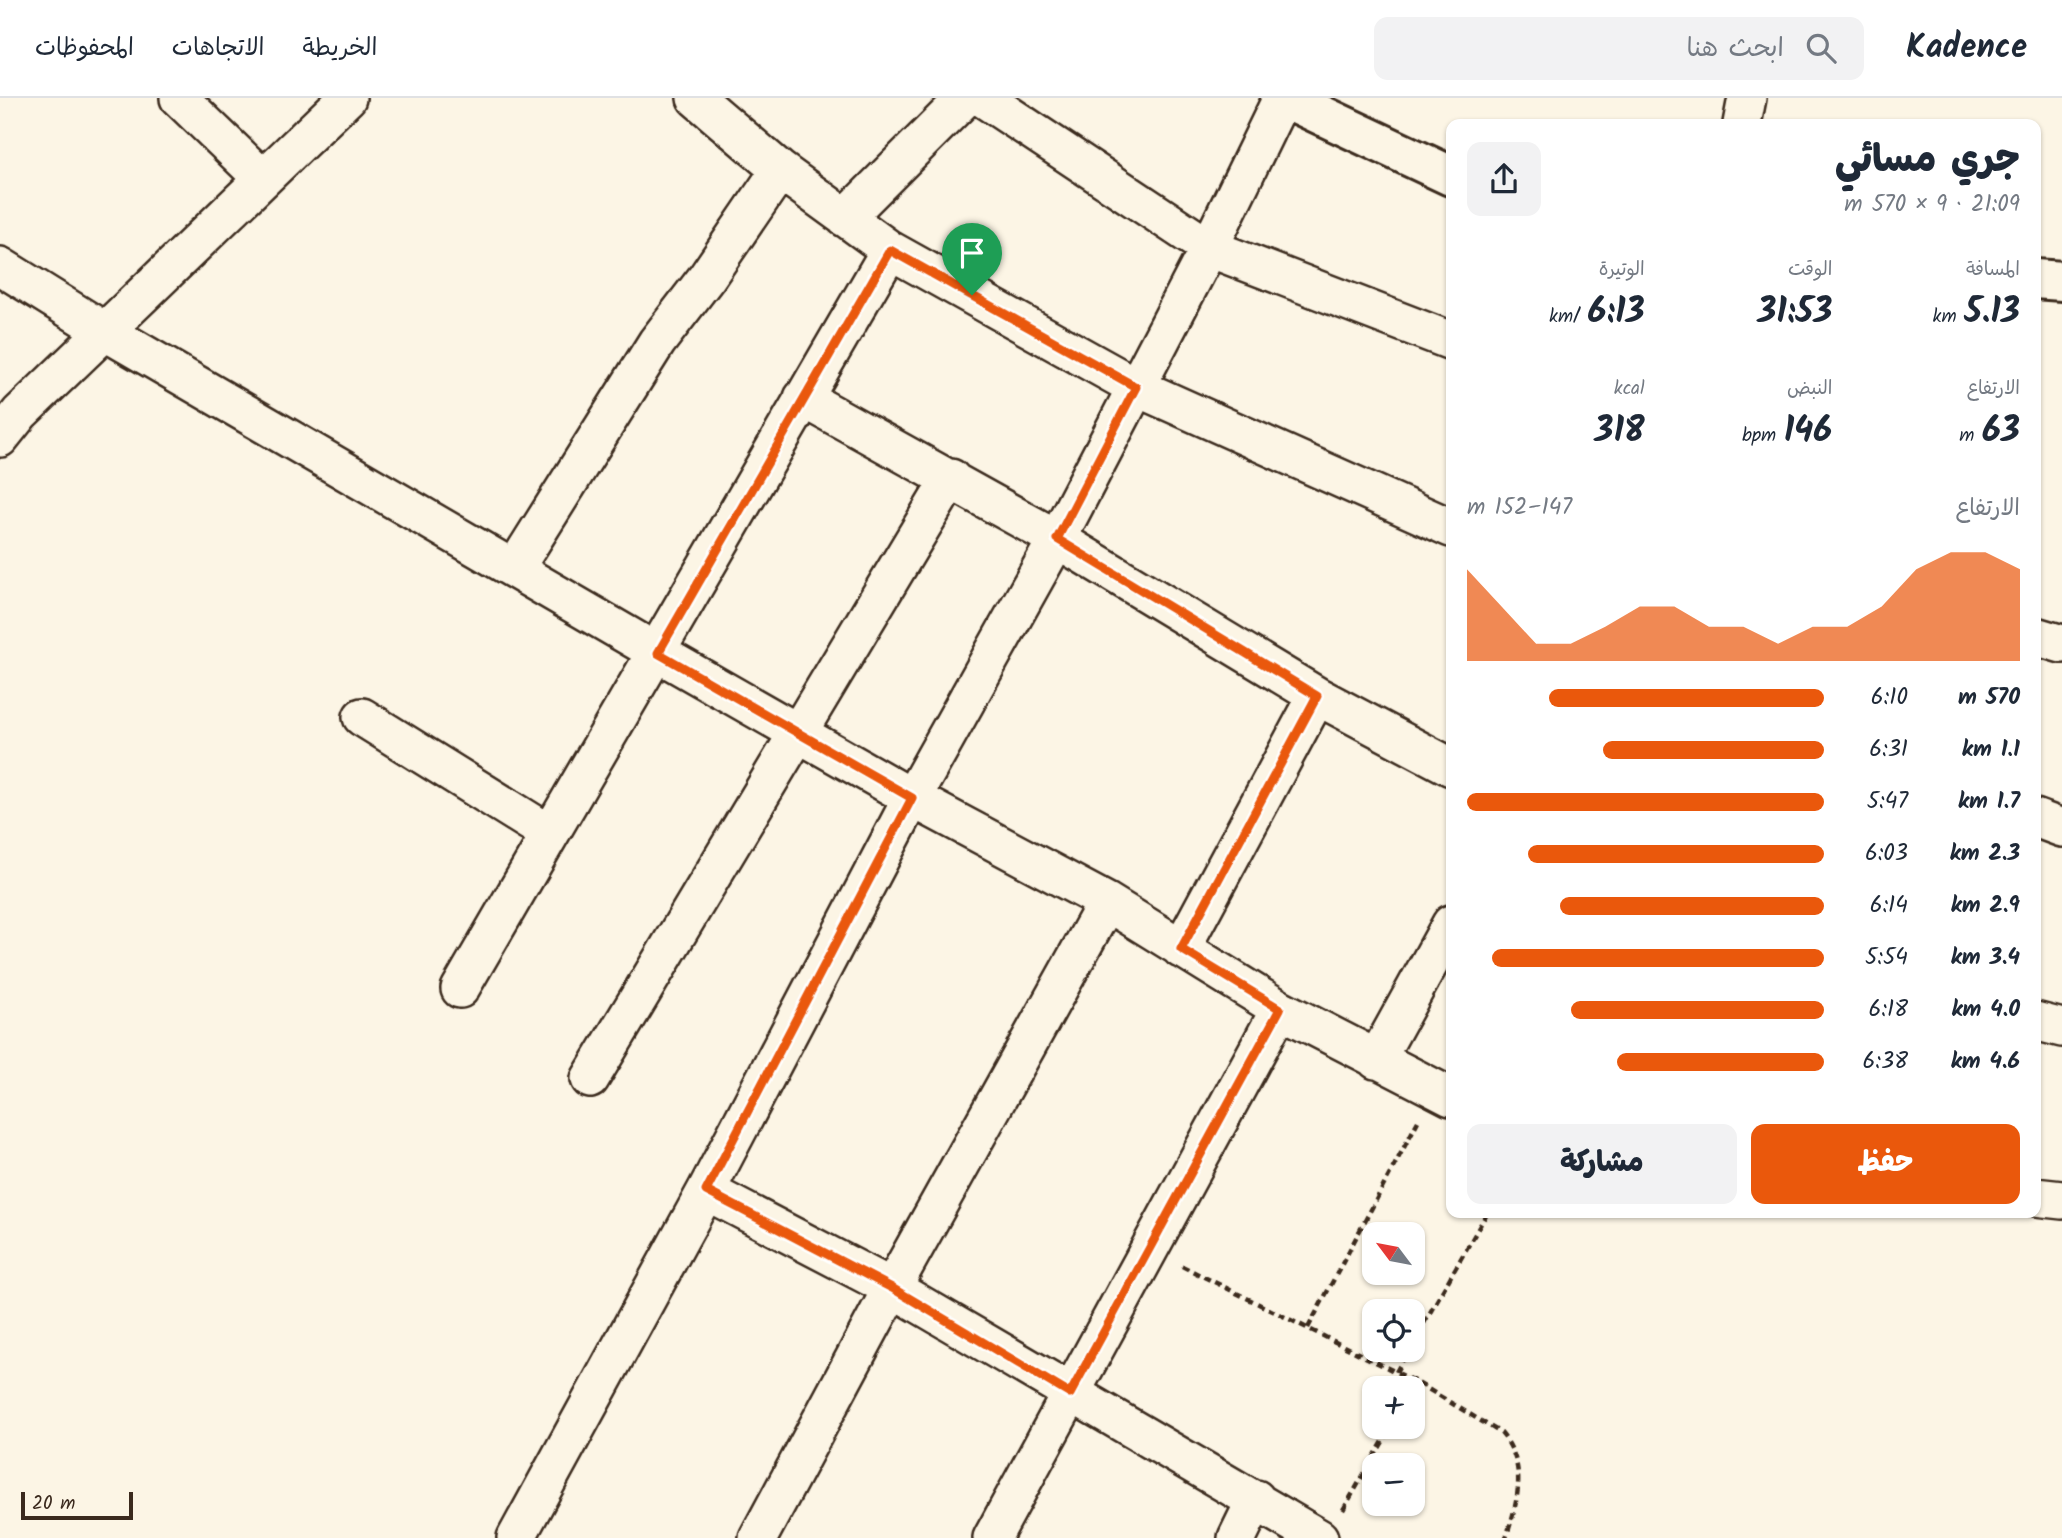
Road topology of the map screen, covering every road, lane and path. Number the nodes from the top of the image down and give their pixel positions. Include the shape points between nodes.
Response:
1 (179, 98) edge
2 (347, 98) edge
3 (696, 98) edge
4 (965, 98) edge
5 (983, 98) edge
6 (1283, 98) edge
7 (1747, 98) edge
8 (1743, 119) edge
9 (780, 170) junction
10 (1446, 174) edge
11 (263, 179) junction
12 (845, 218) junction
13 (1209, 248) junction
14 (890, 250) junction
15 (0, 265) edge
16 (2041, 279) edge
17 (2062, 281) edge
18 (106, 332) junction
19 (1446, 339) edge
20 (1136, 387) junction
21 (803, 398) junction
22 (0, 438) edge
23 (951, 478) junction
24 (1446, 526) edge
25 (1057, 539) junction
26 (515, 568) junction
27 (2041, 638) edge
28 (2062, 644) edge
29 (658, 653) junction
30 (1317, 696) junction
31 (362, 717) dead end
32 (798, 732) junction
33 (1446, 758) edge
34 (912, 798) junction
35 (2041, 820) edge
36 (2062, 828) edge
37 (550, 834) junction
38 (1107, 902) junction
39 (1446, 933) edge
40 (1181, 949) junction
41 (460, 989) dead end
42 (1280, 1009) junction
43 (2041, 1023) edge
44 (2062, 1028) edge
45 (1376, 1060) junction
46 (590, 1079) dead end
47 (1443, 1093) edge
48 (706, 1191) junction
49 (2041, 1198) edge
50 (2062, 1200) edge
51 (1484, 1218) edge
52 (1150, 1250) junction
53 (892, 1288) junction
54 (1425, 1321) edge
55 (1308, 1328) junction
56 (1402, 1362) edge
57 (1396, 1372) junction
58 (1404, 1376) edge
59 (1425, 1387) edge
60 (1070, 1394) junction
61 (1384, 1439) edge
62 (1256, 1499) junction
63 (1329, 1527) edge
64 (516, 1538) edge
65 (758, 1538) edge
66 (992, 1538) edge
67 (1237, 1538) edge
68 (1506, 1538) edge

1 - 11 street
2 - 11 street
3 - 9 street
4 - 12 street
5 - 13 street
6 - 10 street
6 - 13 street
7 - 8 street
9 - 12 street
9 - 26 street via 708,277 657,342
11 - 18 street
12 - 14 street
13 - 19 street
13 - 20 street
14 - 20 street
14 - 21 street
15 - 18 street
16 - 17 street
18 - 22 street via 20,413
18 - 26 street
20 - 24 street
20 - 25 street
21 - 23 street
21 - 29 street
23 - 25 street
23 - 32 street
25 - 30 street
25 - 34 street
26 - 29 street
27 - 28 street
29 - 32 street
29 - 37 street
30 - 33 street
30 - 40 street
31 - 37 street
32 - 34 street
32 - 46 street
34 - 38 street
34 - 48 street
35 - 36 street
37 - 41 street
38 - 40 street
38 - 53 street
39 - 45 street
40 - 42 street
42 - 45 street
42 - 52 street
43 - 44 street
45 - 47 street
47 - 55 path
48 - 53 street
48 - 64 street
49 - 50 street
51 - 54 path
52 - 55 path
52 - 60 street
53 - 60 street
53 - 65 street
55 - 57 path
56 - 57 path
57 - 58 path
59 - 68 path via 1482,1420 1511,1445 1519,1477
60 - 62 street
60 - 66 street
61 - 63 path
62 - 63 street
62 - 67 street

